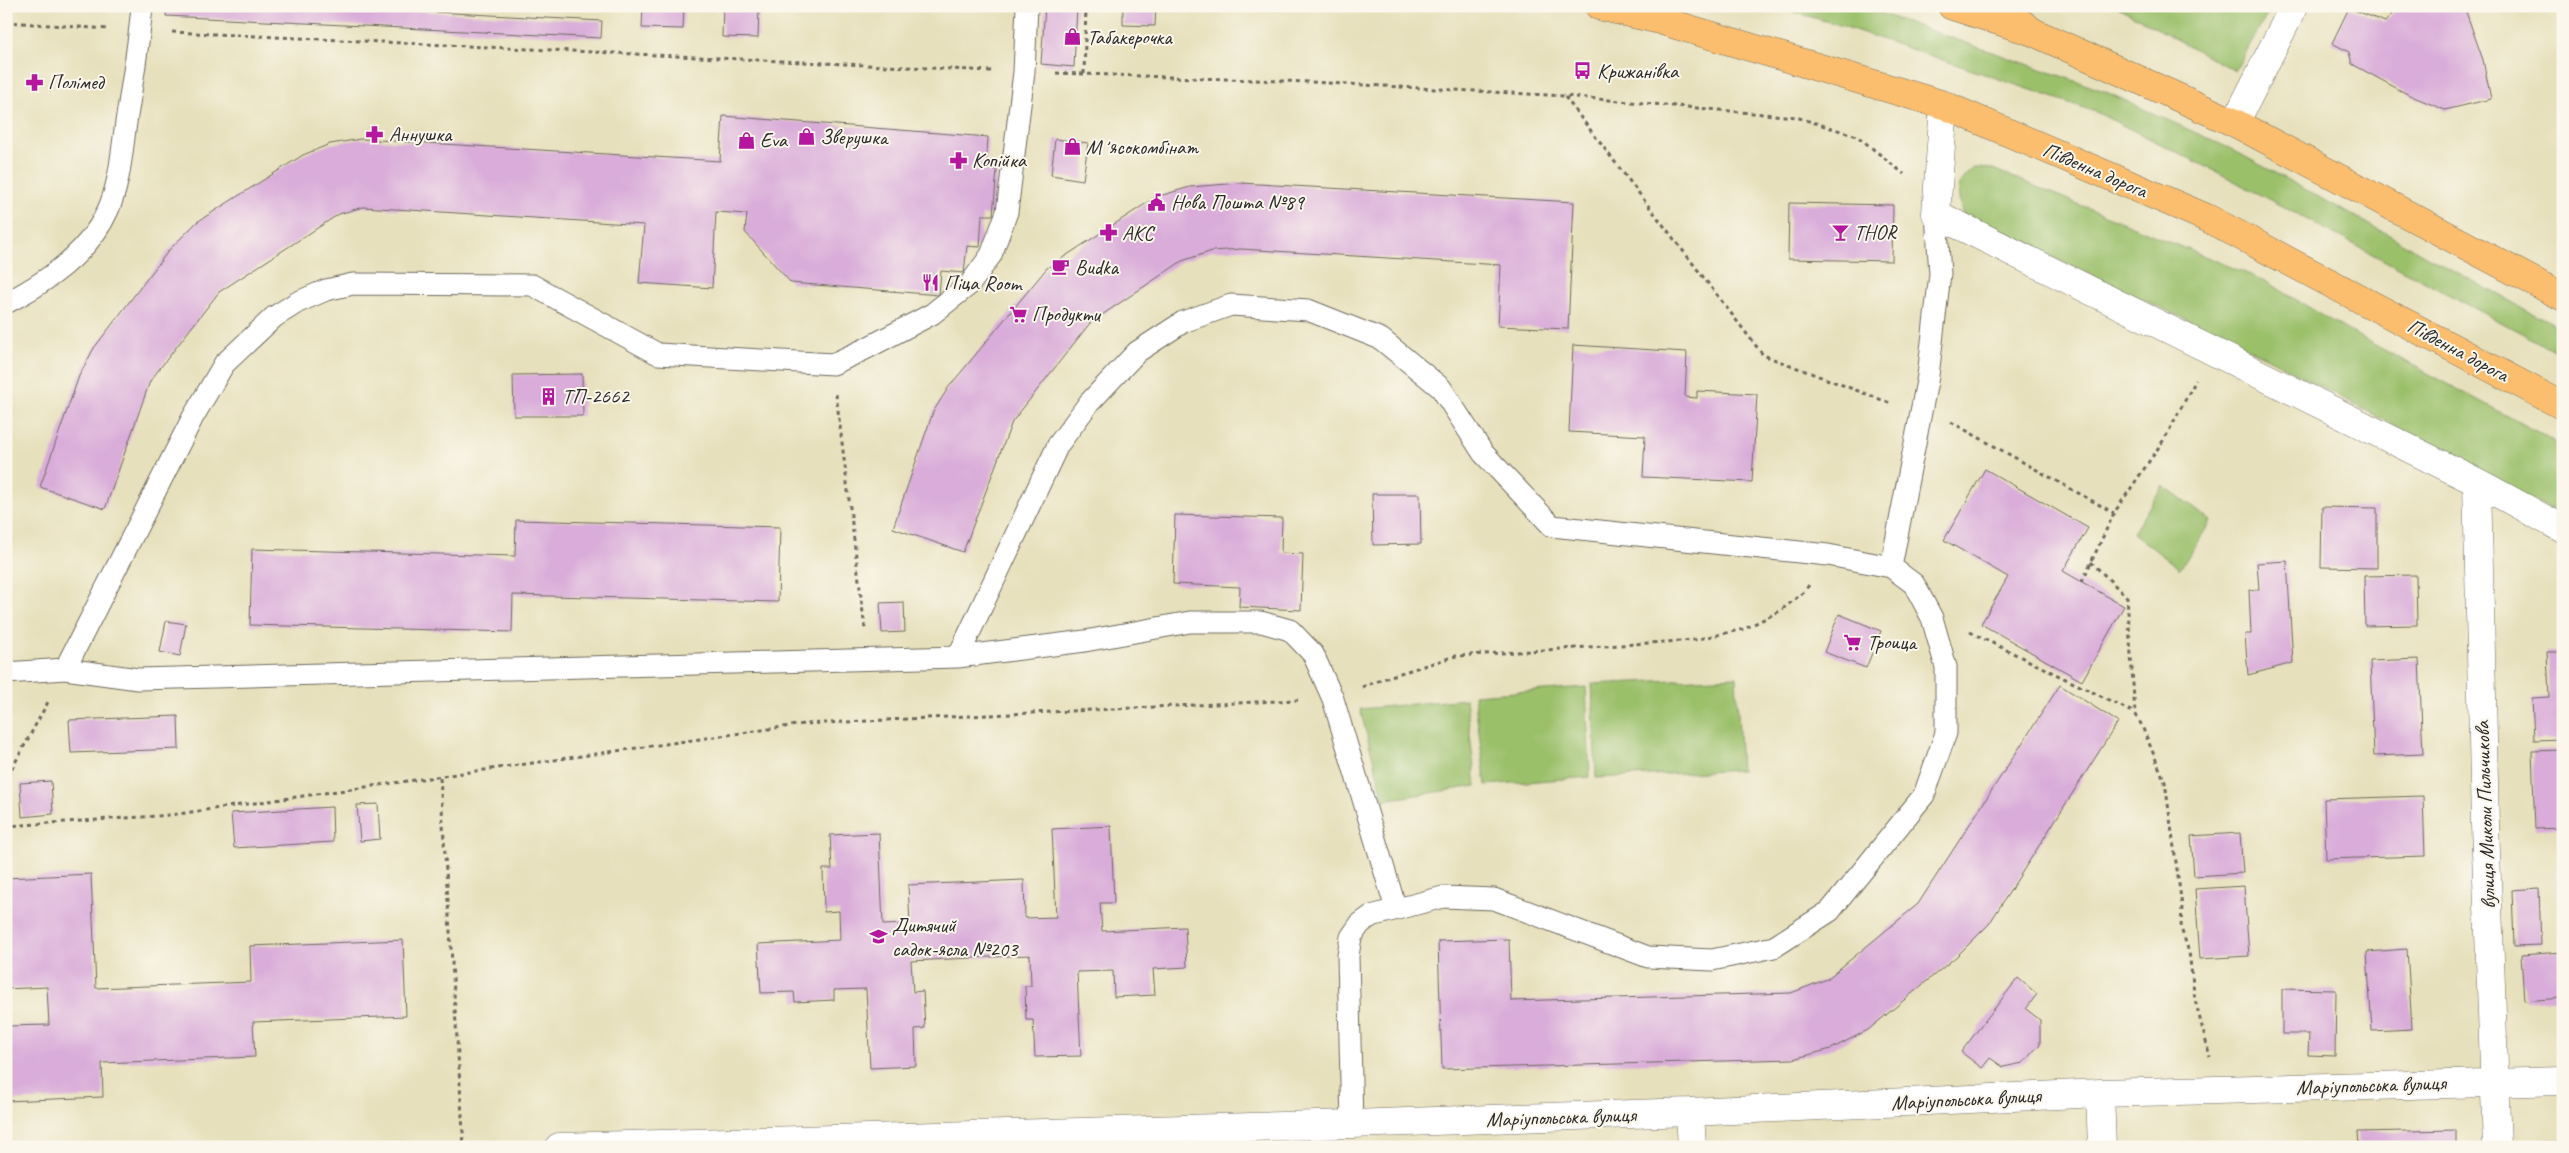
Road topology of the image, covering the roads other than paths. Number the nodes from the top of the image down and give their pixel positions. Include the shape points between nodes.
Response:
1 (142, 6) edge
2 (1027, 6) edge
3 (1599, 6) edge
4 (1952, 6) edge
5 (1999, 6) edge
6 (2294, 6) edge
7 (2033, 32) junction
8 (1944, 105) junction
9 (2235, 123) junction
10 (1936, 214) junction
11 (2563, 297) edge
12 (6, 303) edge
13 (2563, 406) edge
14 (2477, 482) junction
15 (2563, 529) edge
16 (1891, 567) junction
17 (958, 657) junction
18 (65, 669) junction
19 (6, 673) edge
20 (1396, 909) junction
21 (2563, 1080) edge
22 (2494, 1082) junction
23 (2100, 1093) junction
24 (1690, 1112) junction
25 (1352, 1124) junction
26 (1310, 1136) edge
27 (900, 1142) edge
28 (559, 1147) edge
29 (1692, 1147) edge
30 (2102, 1147) edge
31 (2497, 1147) edge

1 - 12 lane via 118,173 109,209 91,238 67,264 30,291
2 - 18 lane via 1024,72 1008,212 991,255 970,284 932,314 832,364 658,354 532,285 353,284 326,290 274,317 224,364 193,417
3 - 8 main road, Південна дорога via 1656,19
4 - 7 main road
5 - 7 main road
6 - 9 street
7 - 9 main road
8 - 10 street
8 - 13 main road, Південна дорога via 2207,218
9 - 11 main road
10 - 14 street
10 - 16 lane via 1940,274 1928,376
14 - 15 street
14 - 22 street, вулиця Миколи Пильчикова
16 - 17 lane via 1828,555 1552,526 1483,453 1442,388 1381,338 1308,310 1231,305 1183,322 1137,352 1089,403 1058,445
16 - 20 lane via 1914,584 1927,609 1946,667 1946,732 1924,795 1830,911 1774,947 1712,960 1648,957 1494,898 1443,897
17 - 18 lane via 138,679
17 - 20 lane via 1085,641 1190,622 1261,622 1290,630 1313,654 1333,699
18 - 19 lane
20 - 25 lane via 1371,916 1351,937 1348,956
21 - 22 street, Маріупольська вулиця
22 - 23 street, Маріупольська вулиця
22 - 31 street, вулиця Миколи Пильчикова
23 - 24 street, Маріупольська вулиця
23 - 30 street
24 - 25 street, Маріупольська вулиця
24 - 29 street
25 - 26 street, Маріупольська вулиця
26 - 27 street, Маріупольська вулиця
27 - 28 street, Маріупольська вулиця

